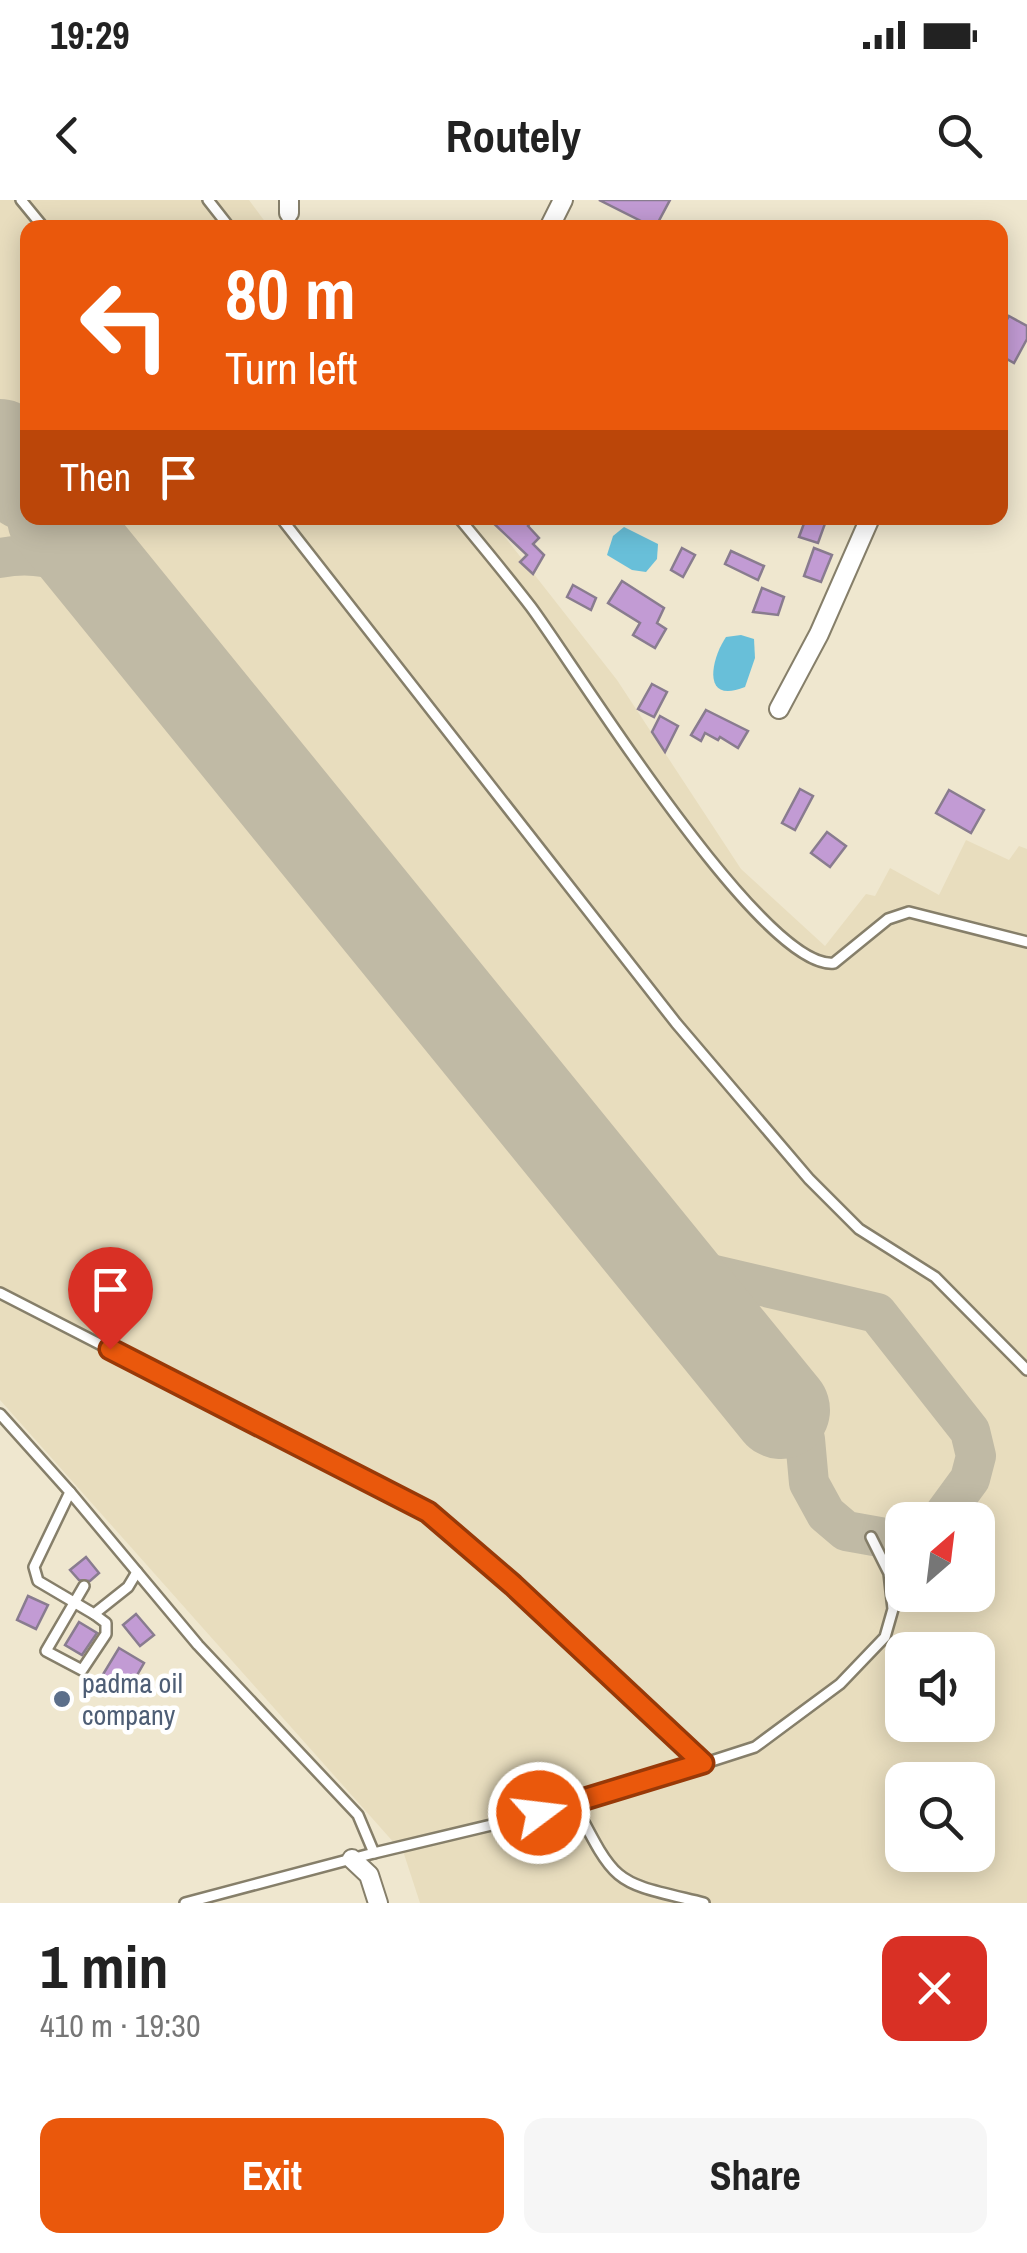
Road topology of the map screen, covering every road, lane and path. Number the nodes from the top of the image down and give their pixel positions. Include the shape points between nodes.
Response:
1 (22, 200) edge
2 (208, 200) edge
3 (38, 220) edge
4 (224, 220) edge
5 (287, 525) edge
6 (465, 525) edge
7 (863, 525) edge
8 (779, 709) dead end
9 (1027, 942) edge
10 (0, 1294) edge
11 (1027, 1370) edge
12 (0, 1414) edge
13 (70, 1492) junction
14 (871, 1537) dead end
15 (136, 1572) junction
16 (84, 1586) dead end
17 (72, 1601) junction
18 (94, 1614) junction
19 (703, 1763) junction
20 (575, 1804) junction
21 (374, 1853) junction
22 (352, 1859) junction
23 (378, 1901) edge
24 (185, 1903) edge
25 (704, 1903) edge

1 - 3 lane
2 - 4 lane
5 - 11 lane via 676,1023 808,1179 840,1214 935,1277
6 - 9 lane via 530,606 704,854 756,915 802,953 834,963 888,919 909,912
7 - 8 street
10 - 19 lane via 428,1512
12 - 13 lane
13 - 15 lane
13 - 17 lane via 34,1566 38,1580
14 - 19 lane via 889,1573 893,1609 885,1637 840,1684 755,1747
15 - 18 lane
15 - 21 lane via 358,1815
16 - 17 lane
17 - 18 lane
17 - 18 lane via 46,1651 82,1670 106,1634 106,1622
19 - 20 lane
20 - 21 lane
20 - 25 lane via 616,1876
21 - 22 lane
22 - 23 street via 369,1875
22 - 24 lane

